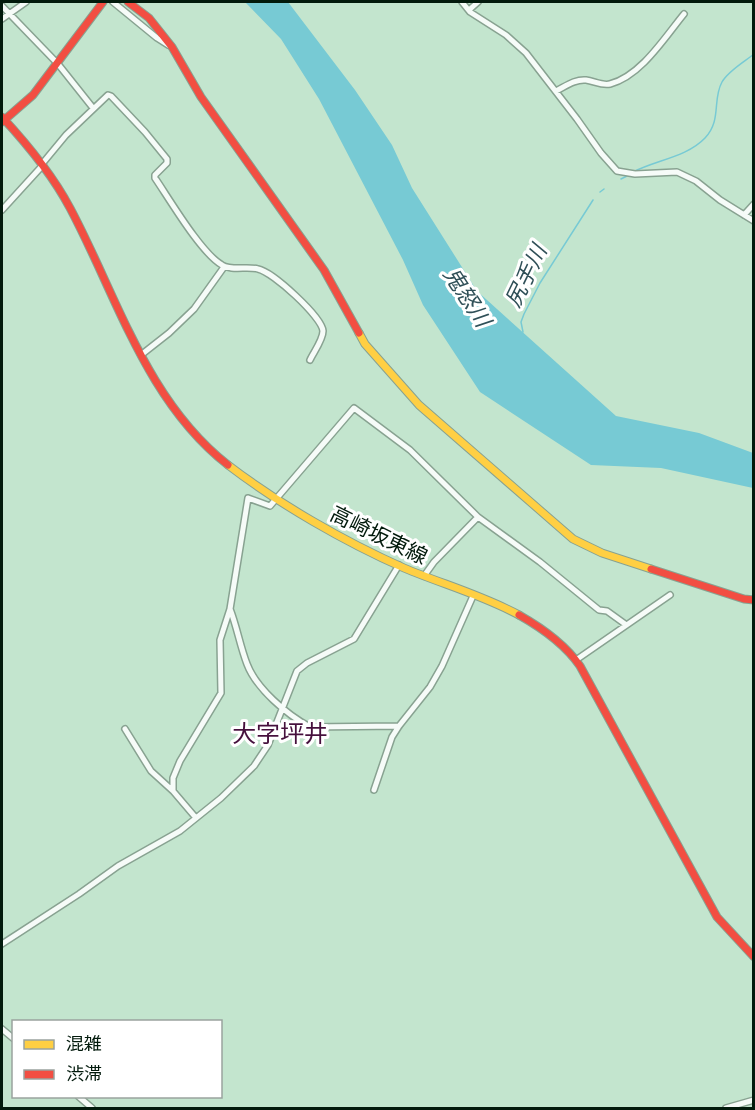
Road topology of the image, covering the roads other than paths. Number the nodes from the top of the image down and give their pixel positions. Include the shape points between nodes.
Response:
1 (26, 2) edge
2 (103, 2) edge
3 (113, 2) edge
4 (128, 2) edge
5 (462, 2) edge
6 (478, 2) edge
7 (2, 6) edge
8 (469, 10) junction
9 (9, 13) junction
10 (684, 14) dead end
11 (2, 19) edge
12 (172, 47) junction
13 (58, 64) junction
14 (556, 91) junction
15 (93, 108) junction
16 (2, 120) edge
17 (43, 165) junction
18 (753, 204) edge
19 (2, 210) edge
20 (744, 215) junction
21 (753, 221) edge
22 (224, 267) junction
23 (141, 355) junction
24 (310, 360) dead end
25 (277, 498) junction
26 (478, 517) junction
27 (399, 565) junction
28 (424, 576) junction
29 (670, 595) dead end
30 (474, 596) junction
31 (753, 600) edge
32 (230, 609) junction
33 (625, 624) junction
34 (576, 660) junction
35 (283, 708) junction
36 (399, 726) junction
37 (125, 729) dead end
38 (374, 790) dead end
39 (173, 791) junction
40 (196, 818) junction
41 (2, 944) edge
42 (753, 957) edge
43 (80, 1098) edge
44 (753, 1100) edge
45 (92, 1108) edge
46 (726, 1108) edge

1 - 9 street
2 - 13 main road
3 - 12 street
4 - 12 main road via 149,18
5 - 8 street
6 - 8 street
7 - 9 street
8 - 14 street via 518,45
9 - 11 street
9 - 13 street
10 - 14 street via 643,65 611,84 577,80
12 - 31 main road via 201,97 324,270 365,344 419,405 573,539 602,553
13 - 15 street
13 - 16 main road via 33,95
14 - 20 street via 617,171 677,172
15 - 17 street
15 - 22 street via 111,96 145,132 168,163 155,178 190,230
16 - 17 main road, 高崎坂東線
17 - 19 street
17 - 23 main road, 高崎坂東線 via 70,207
18 - 20 street
20 - 21 street
22 - 23 street via 194,309
22 - 24 street via 258,268 306,307 323,332
23 - 25 main road, 高崎坂東線 via 165,397 189,428 232,469
25 - 26 street via 354,408 410,450
25 - 27 main road, 高崎坂東線 via 334,533
25 - 32 street via 270,506 248,498
26 - 28 street
26 - 33 street via 598,610 607,611
27 - 28 main road, 高崎坂東線
27 - 35 street via 354,639 301,666
28 - 30 main road, 高崎坂東線
29 - 33 street
30 - 34 main road, 高崎坂東線 via 534,623
30 - 36 street via 442,666
32 - 35 street via 247,665
32 - 39 street via 220,640 221,693 180,761
33 - 34 street
34 - 42 main road, 高崎坂東線 via 717,917
35 - 36 street via 310,727
35 - 40 street via 261,757 241,780
36 - 38 street
37 - 39 street via 151,771
39 - 40 street
40 - 41 street
43 - 45 street
44 - 46 street

